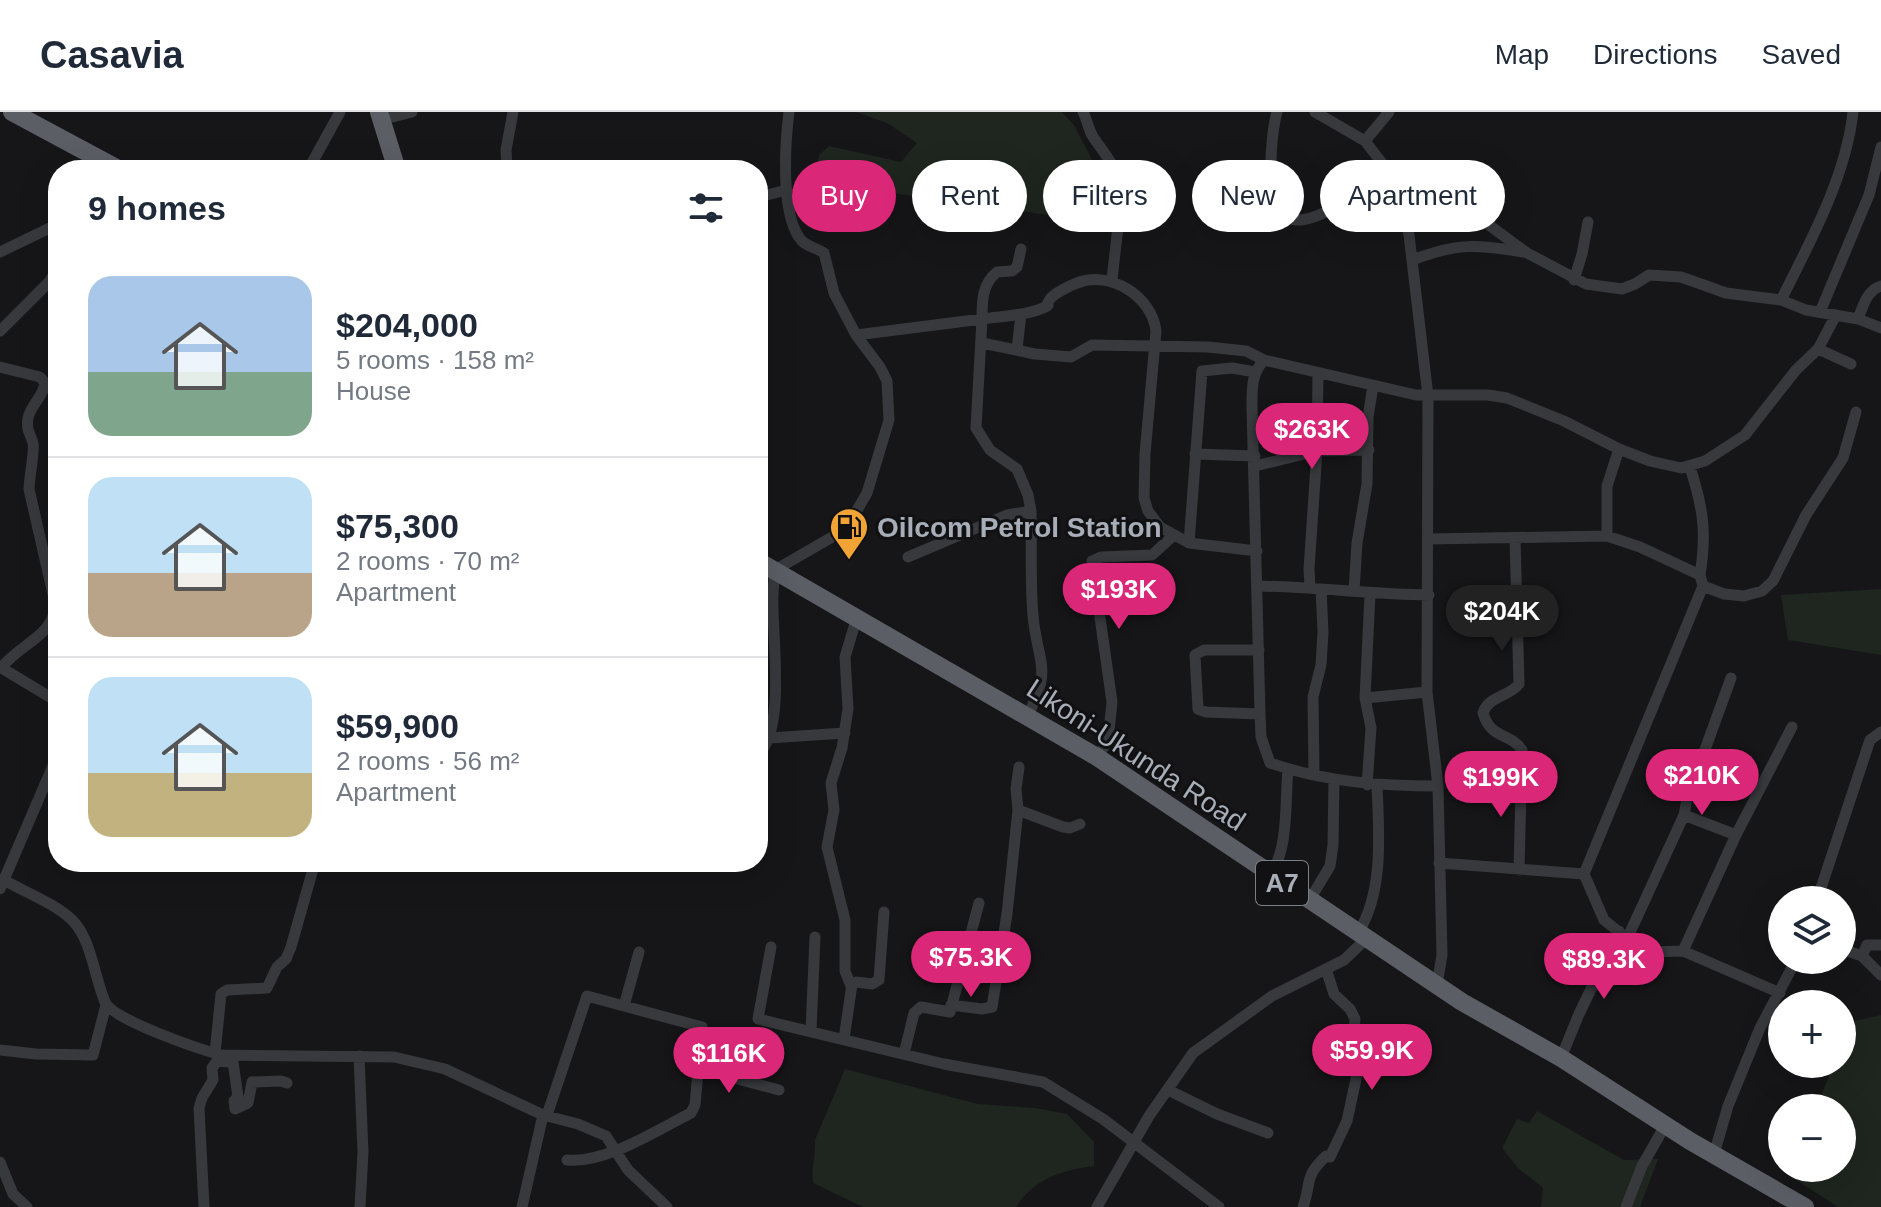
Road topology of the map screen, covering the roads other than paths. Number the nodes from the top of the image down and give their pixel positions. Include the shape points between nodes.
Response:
1 (12, 112) edge
2 (340, 112) edge
3 (412, 112) edge
4 (513, 112) edge
5 (789, 112) edge
6 (1083, 112) edge
7 (1277, 112) edge
8 (1315, 112) edge
9 (1389, 112) edge
10 (1853, 112) edge
11 (380, 116) edge
12 (1365, 141) junction
13 (1881, 147) edge
14 (100, 160) edge
15 (314, 160) edge
16 (394, 160) edge
17 (506, 160) edge
18 (1380, 160) edge
19 (787, 190) junction
20 (768, 195) edge
21 (1320, 212) edge
22 (1588, 222) dead end
23 (48, 229) edge
24 (1407, 232) edge
25 (1498, 232) edge
26 (1021, 249) dead end
27 (0, 252) edge
28 (1527, 253) junction
29 (1412, 260) junction
30 (1574, 280) junction
31 (1112, 282) junction
32 (48, 283) edge
33 (1881, 286) edge
34 (1781, 300) junction
35 (1820, 312) junction
36 (1021, 314) junction
37 (1836, 315) junction
38 (982, 319) junction
39 (1858, 319) junction
40 (1881, 328) edge
41 (0, 331) edge
42 (856, 335) junction
43 (982, 343) junction
44 (1156, 346) junction
45 (1017, 349) junction
46 (1818, 349) junction
47 (1264, 360) junction
48 (1851, 364) dead end
49 (0, 367) edge
50 (1255, 372) junction
51 (1318, 373) junction
52 (1373, 386) junction
53 (1428, 396) junction
54 (1856, 412) dead end
55 (1619, 449) junction
56 (1369, 450) junction
57 (1317, 451) junction
58 (1195, 454) junction
59 (1255, 461) junction
60 (1690, 467) junction
61 (1031, 511) junction
62 (1173, 536) junction
63 (1607, 536) junction
64 (1515, 538) junction
65 (1429, 539) junction
66 (1189, 543) junction
67 (1257, 551) junction
68 (908, 557) dead end
69 (768, 566) edge
70 (775, 570) junction
71 (48, 572) edge
72 (1702, 581) junction
73 (1258, 586) junction
74 (1315, 588) junction
75 (1354, 591) junction
76 (1370, 594) junction
77 (1429, 595) junction
78 (857, 617) junction
79 (48, 627) edge
80 (1259, 650) junction
81 (1, 667) edge
82 (1731, 678) dead end
83 (1427, 692) junction
84 (48, 696) edge
85 (1365, 698) junction
86 (1260, 714) junction
87 (1027, 717) junction
88 (1792, 727) dead end
89 (1881, 732) edge
90 (845, 733) junction
91 (769, 738) joint
92 (1097, 757) junction
93 (1019, 767) dead end
94 (1288, 769) junction
95 (1314, 775) junction
96 (48, 777) edge
97 (1334, 779) junction
98 (1372, 785) junction
99 (1438, 786) junction
100 (1018, 810) junction
101 (1684, 815) junction
102 (1080, 824) dead end
103 (1736, 835) junction
104 (1439, 863) junction
105 (1519, 870) junction
106 (312, 872) edge
107 (1270, 874) junction
108 (1584, 874) junction
109 (2, 884) edge
110 (1822, 886) edge
111 (1309, 901) junction
112 (979, 903) dead end
113 (884, 912) dead end
114 (1623, 935) junction
115 (1362, 936) junction
116 (815, 937) dead end
117 (1881, 945) edge
118 (771, 947) dead end
119 (1683, 951) junction
120 (639, 952) dead end
121 (1856, 954) edge
122 (1862, 956) junction
123 (1326, 969) junction
124 (1881, 975) edge
125 (1437, 985) junction
126 (851, 986) junction
127 (1773, 990) edge
128 (106, 1005) junction
129 (951, 1005) junction
130 (624, 1006) junction
131 (1768, 1014) edge
132 (811, 1031) junction
133 (844, 1039) junction
134 (0, 1050) edge
135 (215, 1053) junction
136 (904, 1054) junction
137 (359, 1056) junction
138 (231, 1058) junction
139 (1561, 1058) junction
140 (701, 1059) junction
141 (287, 1083) dead end
142 (779, 1090) dead end
143 (1168, 1090) junction
144 (545, 1115) junction
145 (1666, 1124) junction
146 (1268, 1133) dead end
147 (1134, 1144) junction
148 (616, 1151) junction
149 (1714, 1154) junction
150 (567, 1160) dead end
151 (0, 1162) edge
152 (1797, 1205) edge
153 (27, 1207) edge
154 (204, 1207) edge
155 (360, 1207) edge
156 (522, 1207) edge
157 (667, 1207) edge
158 (1097, 1207) edge
159 (1219, 1207) edge
160 (1303, 1207) edge
161 (1626, 1207) edge

1 - 14 highway
2 - 15 street
3 - 11 street
4 - 17 street
5 - 19 street
6 - 31 street via 1115,170 1118,208
7 - 21 street via 1270,143 1275,196 1286,216 1296,220
8 - 12 street
9 - 12 street
10 - 34 street via 1822,213
11 - 16 highway
12 - 18 street
13 - 35 street via 1869,195
19 - 20 street
19 - 42 street via 793,228 803,242 824,253 829,278
22 - 30 street
23 - 27 street
24 - 29 street
25 - 28 street
26 - 38 street via 1017,267 997,272 987,282
28 - 29 street via 1469,244
28 - 30 street
29 - 53 street
30 - 34 street via 1622,289 1660,274 1726,293
31 - 36 street via 1077,283 1043,308
31 - 44 street via 1132,291 1149,312 1156,326
32 - 41 street
33 - 39 street via 1869,295
34 - 35 street
35 - 37 street
36 - 38 street
36 - 45 street
37 - 39 street
37 - 46 street
38 - 42 street
38 - 43 street
39 - 40 street
42 - 70 street via 880,367 889,396 889,420 867,493 844,532
43 - 45 street
43 - 61 street via 976,428 990,450 1017,469
44 - 45 street via 1092,345 1071,357
44 - 47 street via 1246,351
44 - 62 street via 1144,498 1155,522
46 - 48 street
46 - 60 street via 1745,435
47 - 50 street
47 - 51 street
49 - 71 street via 45,383 31,408 27,433 34,446 29,489
50 - 58 street via 1202,371
50 - 59 street
51 - 52 street
51 - 57 street
52 - 53 street
52 - 56 street
53 - 55 street via 1507,398
53 - 65 street
54 - 72 street via 1843,458 1773,581 1744,596 1724,594
55 - 60 street via 1669,466
55 - 63 street via 1607,486
56 - 57 street
56 - 75 street
57 - 59 street via 1282,461
57 - 74 street
58 - 59 street
58 - 66 street
59 - 67 street
60 - 72 street via 1703,511
61 - 68 street via 1007,515
61 - 87 street via 1033,618 1044,665 1040,693
62 - 66 street
62 - 92 street via 1152,555 1092,561 1112,702 1108,741
63 - 64 street
63 - 72 street via 1640,547
64 - 65 street
64 - 105 street via 1520,677 1515,689 1490,702 1483,713 1495,733 1522,750
65 - 77 street
66 - 67 street
67 - 73 street
69 - 70 highway, Likoni-Ukunda Road / A7
70 - 78 highway, Likoni-Ukunda Road / A7
70 - 91 street
72 - 108 street
73 - 74 street
73 - 80 street
74 - 75 street
74 - 95 street via 1322,643 1313,697
75 - 76 street
76 - 77 street
76 - 85 street
77 - 83 street
78 - 87 highway, Likoni-Ukunda Road / A7
78 - 90 street via 845,657
79 - 81 street
80 - 86 street
80 - 86 street via 1204,650 1195,655 1198,709
81 - 84 street
82 - 101 street
83 - 85 street
83 - 99 street
85 - 98 street
86 - 94 street via 1270,763
87 - 92 highway, Likoni-Ukunda Road / A7
88 - 103 street
89 - 110 street via 1870,740
90 - 91 street
90 - 126 street via 831,783 834,810 827,847 845,920 845,971
92 - 107 highway, Likoni-Ukunda Road / A7
93 - 100 street
94 - 95 street
94 - 107 street via 1282,849
95 - 97 street
96 - 109 street
97 - 98 street
97 - 111 street via 1330,866
98 - 99 street
98 - 115 street via 1380,854
99 - 104 street
100 - 102 street via 1063,827
100 - 129 street via 992,1007
101 - 103 street
101 - 114 street
103 - 119 street
104 - 105 street
104 - 125 street via 1442,955
105 - 108 street
106 - 135 street via 297,931 267,988 221,994
107 - 111 highway, Likoni-Ukunda Road / A7
108 - 114 street via 1598,911
109 - 128 street via 73,921
111 - 115 highway, Likoni-Ukunda Road / A7
112 - 129 street
113 - 126 street via 879,980
114 - 119 street via 1649,952
114 - 139 street
115 - 123 street via 1344,960
115 - 125 highway, Likoni-Ukunda Road / A7
116 - 132 street
117 - 122 street via 1867,945
118 - 132 street via 758,1019
119 - 127 street
120 - 130 street
121 - 122 street
122 - 124 street
123 - 143 street via 1272,996 1193,1053
123 - 160 street via 1334,994 1355,1019 1359,1071 1342,1134 1330,1157 1311,1172
125 - 139 highway, Likoni-Ukunda Road / A7
126 - 133 street
128 - 134 street via 93,1055
128 - 135 street via 125,1018
129 - 136 street via 950,1012 921,1007 915,1012
130 - 140 street via 702,1027
130 - 144 street via 586,996
131 - 149 street
132 - 133 street
133 - 136 street
135 - 138 street
136 - 147 street via 1050,1085
137 - 138 street
137 - 144 street via 437,1066
137 - 155 street
138 - 141 street via 235,1109 248,1103 252,1082
138 - 154 street via 212,1068 213,1080 200,1103
139 - 145 highway, Likoni-Ukunda Road / A7
140 - 142 street via 720,1074
140 - 148 street via 693,1111
143 - 146 street
143 - 147 street
144 - 148 street via 600,1133
144 - 156 street
145 - 149 highway, Likoni-Ukunda Road / A7
145 - 161 street
147 - 158 street
147 - 159 street
148 - 150 street via 582,1162
148 - 157 street via 635,1178
149 - 152 highway, Likoni-Ukunda Road / A7
151 - 153 street via 13,1194

